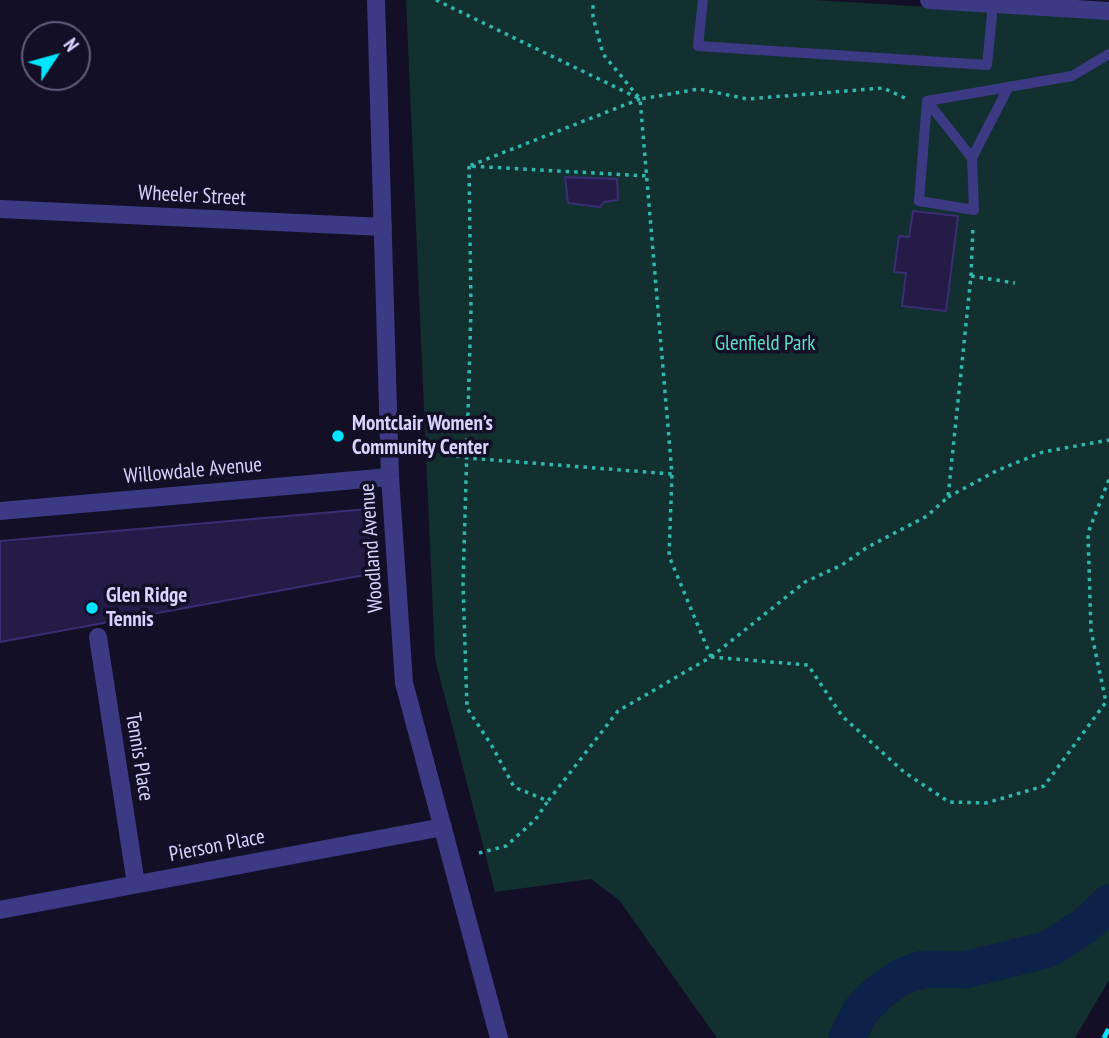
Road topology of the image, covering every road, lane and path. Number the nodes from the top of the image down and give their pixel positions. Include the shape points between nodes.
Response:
1 (376, 0) edge
2 (436, 0) edge
3 (703, 0) edge
4 (929, 0) edge
5 (593, 1) edge
6 (993, 4) junction
7 (1109, 11) edge
8 (1109, 54) edge
9 (1008, 88) junction
10 (905, 98) dead end
11 (640, 99) junction
12 (927, 101) junction
13 (972, 158) junction
14 (469, 166) junction
15 (648, 176) junction
16 (0, 209) edge
17 (974, 210) junction
18 (383, 228) junction
19 (971, 276) junction
20 (1015, 283) dead end
21 (1109, 440) edge
22 (423, 450) dead end
23 (467, 458) junction
24 (672, 474) junction
25 (390, 477) junction
26 (1109, 480) edge
27 (948, 497) junction
28 (0, 511) edge
29 (98, 636) dead end
30 (711, 657) junction
31 (548, 801) junction
32 (443, 827) junction
33 (479, 853) dead end
34 (136, 884) junction
35 (0, 909) edge
36 (499, 1038) edge

1 - 18 street, Woodland Avenue
2 - 11 path
3 - 6 lane via 698,46 987,65
4 - 6 street
5 - 11 path via 603,54
6 - 7 street
8 - 9 lane via 1072,76
9 - 12 lane
9 - 13 lane
10 - 11 path via 883,88 747,99 699,89
11 - 14 path
11 - 15 path
12 - 13 lane
12 - 17 lane via 919,201
13 - 17 lane
14 - 15 path
14 - 23 path
15 - 24 path
16 - 18 street, Wheeler Street
17 - 19 path
18 - 25 street, Woodland Avenue
19 - 20 path
19 - 27 path
21 - 27 path via 1043,453
22 - 23 path
23 - 24 path
23 - 31 path via 463,584 467,708 514,787
24 - 30 path via 669,556
25 - 28 street, Willowdale Avenue
25 - 32 street, Woodland Avenue via 404,683
26 - 30 path via 1088,533 1091,631 1106,702 1044,786 986,803 949,802 904,772 842,716 808,665
27 - 30 path via 927,516 806,582
29 - 34 street, Tennis Place
30 - 31 path via 618,711
31 - 33 path via 506,846
32 - 34 street, Pierson Place
32 - 36 street, Woodland Avenue
34 - 35 street, Pierson Place

